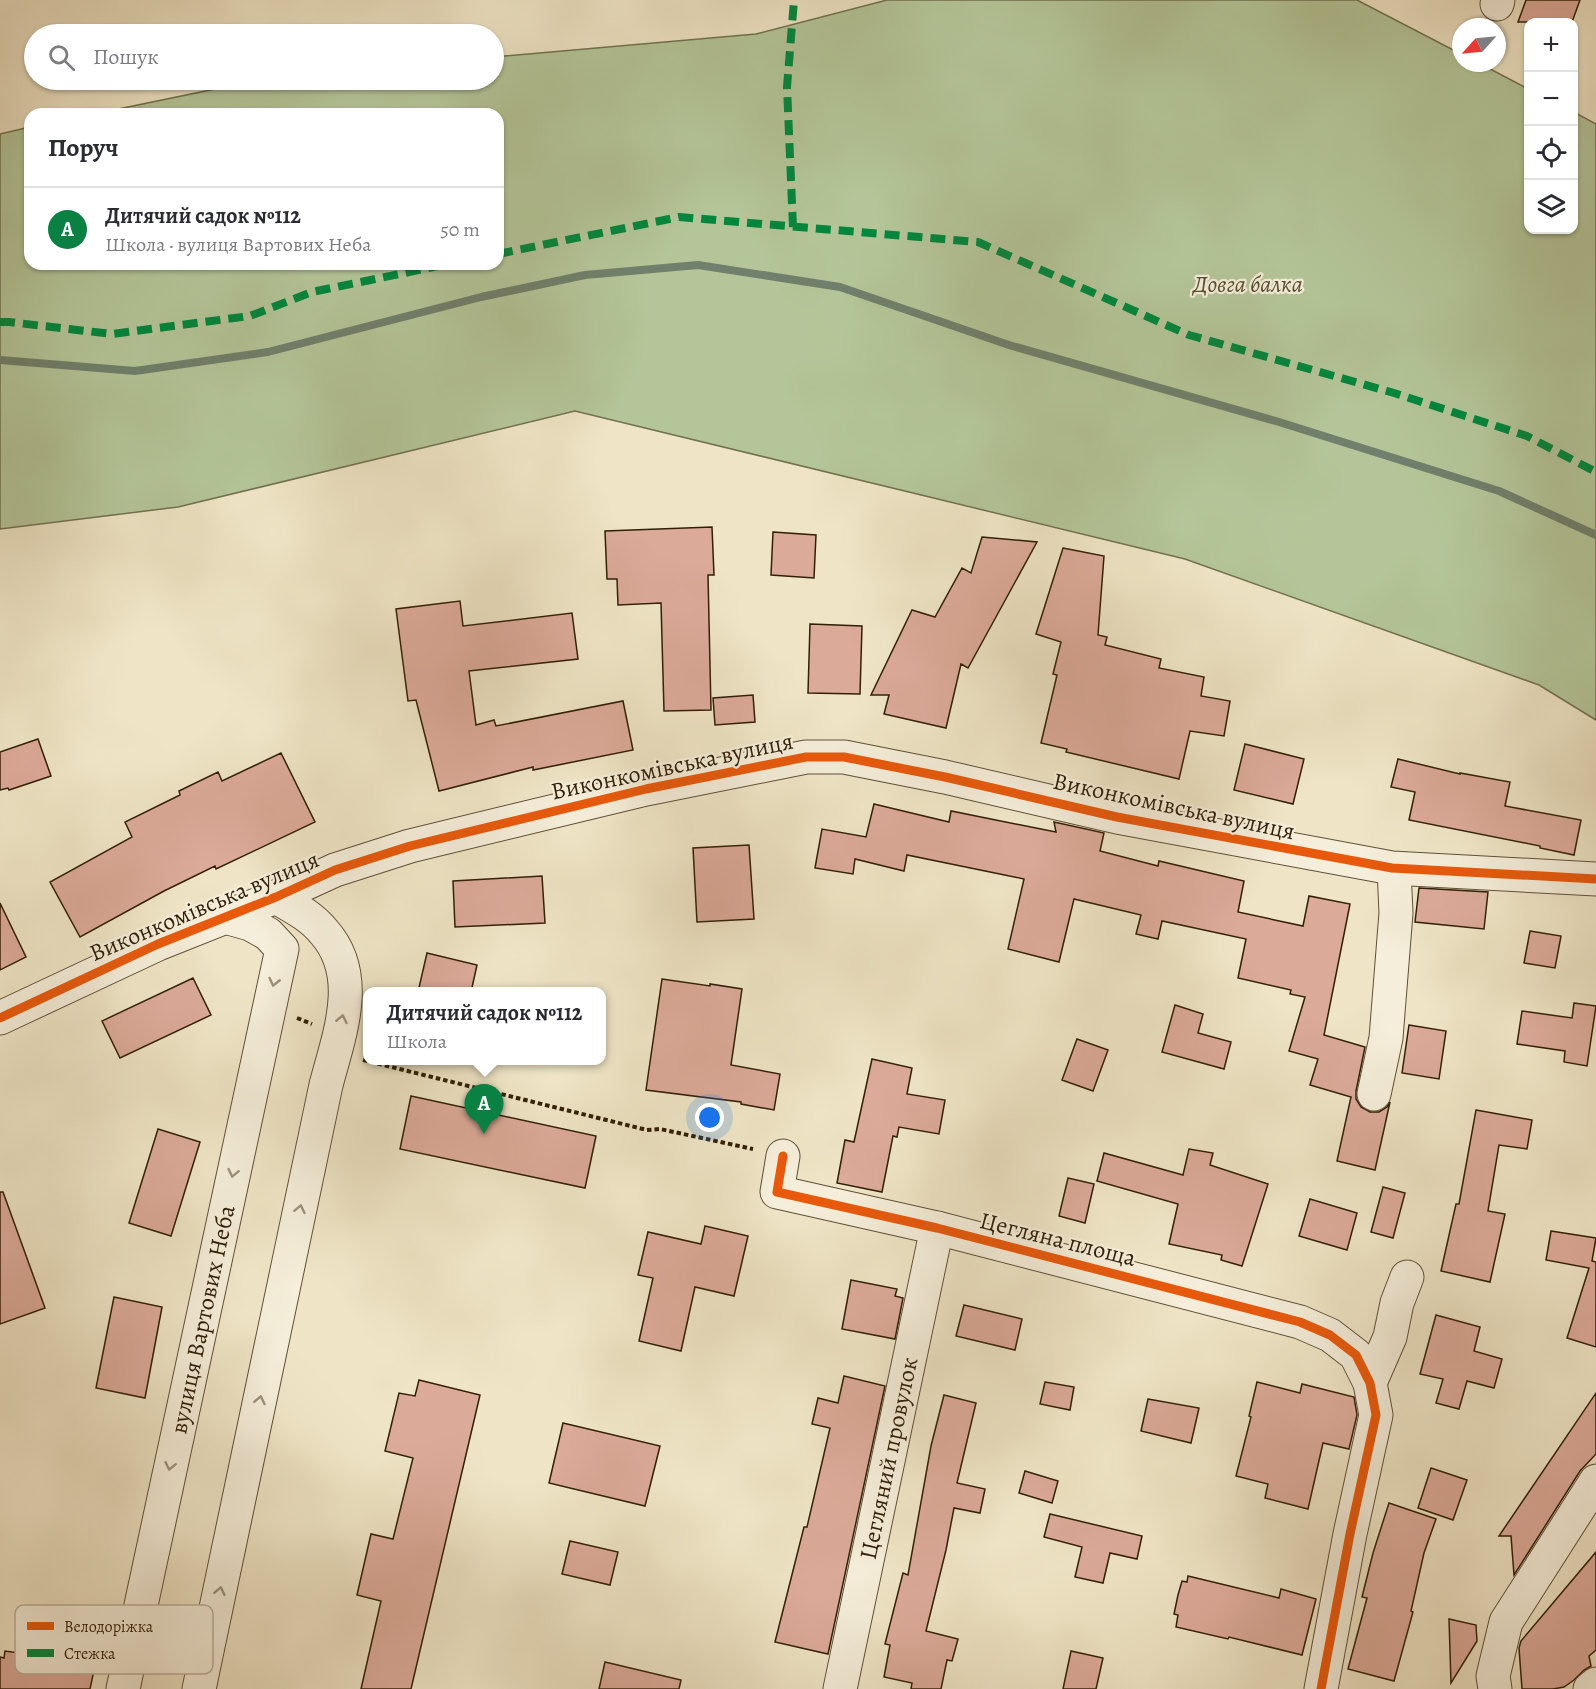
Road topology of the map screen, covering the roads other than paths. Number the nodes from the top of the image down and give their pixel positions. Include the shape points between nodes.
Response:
1 (1394, 869) junction
2 (1596, 879) edge
3 (276, 897) junction
4 (225, 917) junction
5 (282, 949) junction
6 (339, 954) junction
7 (0, 1018) edge
8 (1374, 1094) dead end
9 (783, 1156) road end
10 (937, 1228) junction
11 (1407, 1277) dead end
12 (1370, 1383) junction
13 (1596, 1481) edge
14 (141, 1605) edge
15 (213, 1623) edge
16 (126, 1674) edge
17 (202, 1674) edge
18 (1596, 1684) edge
19 (123, 1689) edge
20 (199, 1689) edge
21 (840, 1689) edge
22 (1321, 1689) edge
23 (1495, 1689) edge
24 (1590, 1689) edge

1 - 2 street, Виконкомівська вулиця
1 - 3 street, Виконкомівська вулиця via 1118,817 855,759 806,757 646,789 410,846 335,870
1 - 8 street via 1396,913 1387,1027
3 - 4 street, Виконкомівська вулиця
3 - 6 street via 312,920
4 - 5 street via 268,934
4 - 7 street, Виконкомівська вулиця
5 - 6 street via 302,938 321,939
5 -> 14 street, вулиця Вартових Неба
15 -> 6 street via 345,1006 346,979
9 - 10 street, Цегляна площа via 777,1192
10 - 12 street, Цегляна площа via 1300,1322 1330,1335 1356,1355
10 - 21 street, Цегляний провулок
11 - 12 street via 1390,1337
12 - 22 street via 1376,1415
13 - 23 street via 1506,1622 1493,1676
16 -> 19 street, вулиця Вартових Неба
20 -> 17 street
18 - 24 street

